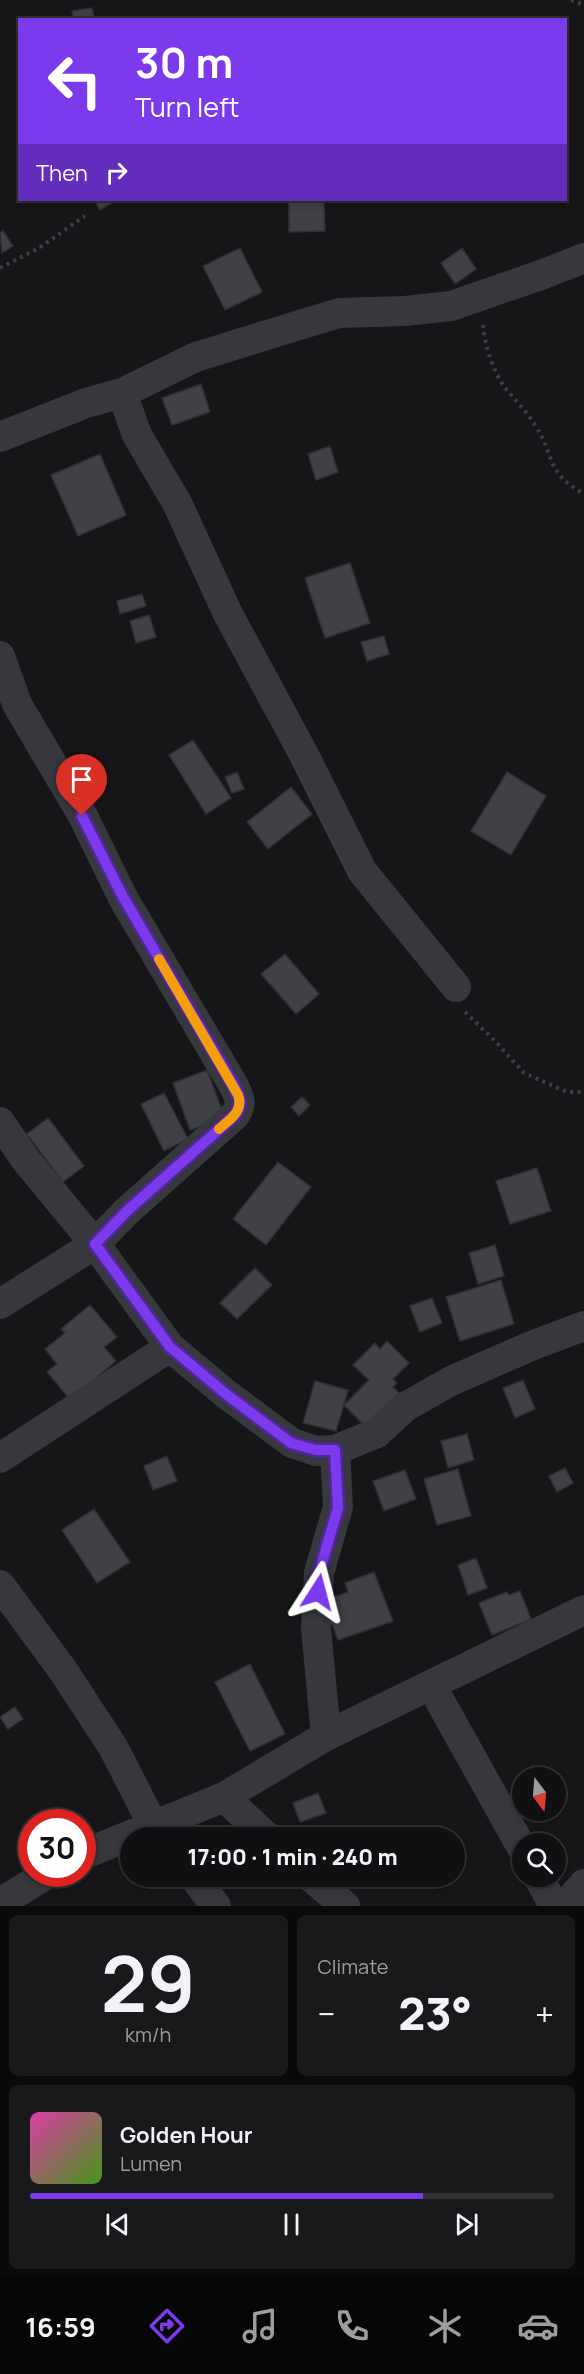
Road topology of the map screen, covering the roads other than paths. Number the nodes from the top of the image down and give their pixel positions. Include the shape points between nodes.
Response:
1 (584, 258) edge
2 (122, 393) junction
3 (0, 437) edge
4 (0, 656) edge
5 (456, 987) road end
6 (0, 1122) edge
7 (95, 1244) junction
8 (0, 1304) edge
9 (584, 1326) edge
10 (170, 1347) junction
11 (335, 1450) junction
12 (0, 1458) edge
13 (0, 1585) edge
14 (584, 1610) edge
15 (431, 1685) junction
16 (326, 1736) junction
17 (224, 1797) junction
18 (155, 1827) edge
19 (167, 1827) edge
20 (256, 1827) edge
21 (514, 1833) edge
22 (120, 1844) edge
23 (96, 1851) edge
24 (584, 1884) edge
25 (26, 1887) edge
26 (201, 1887) edge
27 (323, 1887) edge
28 (544, 1887) edge
29 (0, 1903) edge
30 (216, 1906) edge
31 (345, 1906) edge
32 (554, 1906) edge
33 (564, 1906) edge

1 - 2 street via 452,306 339,313 196,357
2 - 3 street
2 - 5 street via 137,435 177,503 228,614 362,871
4 - 7 street via 17,704 241,1102 234,1116
6 - 7 street via 25,1159
7 - 8 street
7 - 10 street
9 - 11 street via 452,1381 405,1407 377,1433
10 - 11 street via 291,1443
10 - 12 street
11 - 16 street via 338,1508 319,1573 316,1628
13 - 18 street via 113,1747
14 - 15 street
15 - 16 street
15 - 21 street
16 - 17 street
17 - 19 street
17 - 20 street
22 - 23 street
24 - 33 street
25 - 29 street
26 - 30 street
27 - 31 street
28 - 32 street

